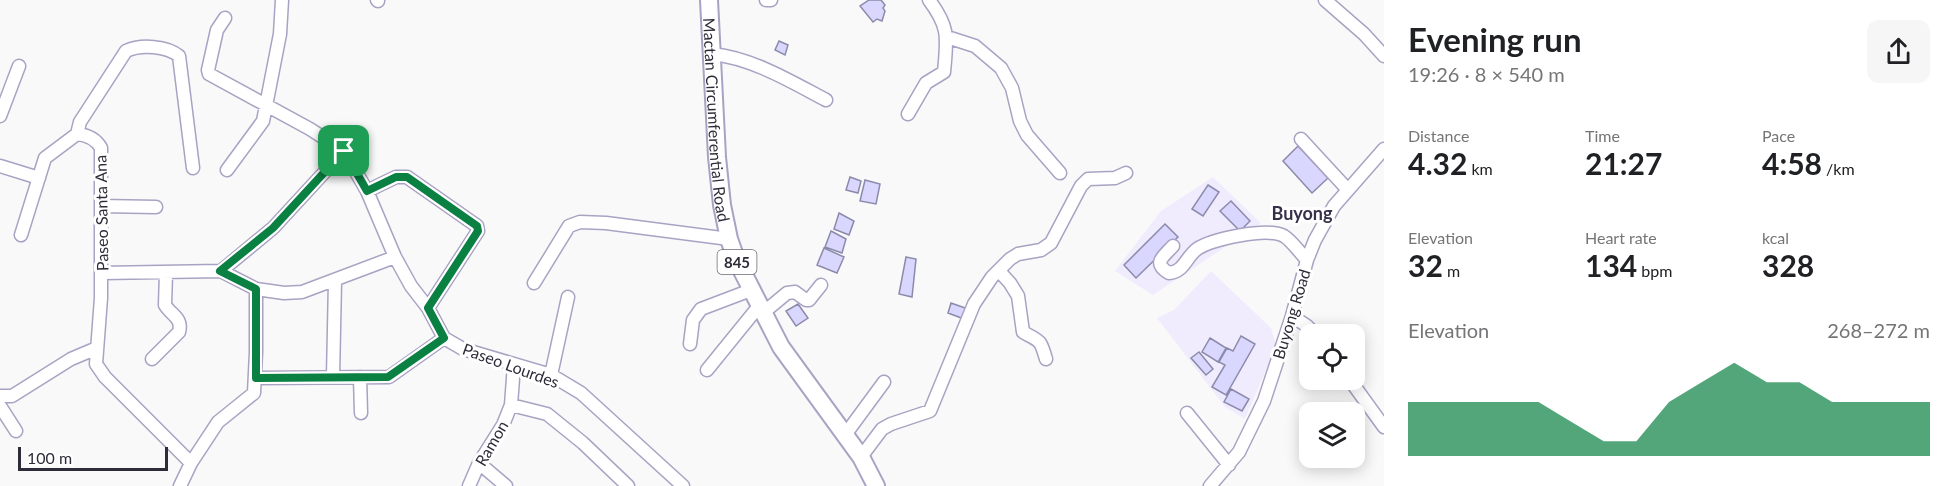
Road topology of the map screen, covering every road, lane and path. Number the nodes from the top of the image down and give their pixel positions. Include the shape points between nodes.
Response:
1 (282, 0) edge
2 (709, 0) edge
3 (766, 0) edge
4 (771, 0) edge
5 (929, 0) edge
6 (1325, 0) edge
7 (225, 18) dead end
8 (947, 37) junction
9 (712, 54) junction
10 (1384, 56) edge
11 (19, 66) dead end
12 (826, 100) dead end
13 (267, 106) junction
14 (908, 114) dead end
15 (0, 116) edge
16 (78, 134) junction
17 (1300, 139) dead end
18 (1384, 149) edge
19 (344, 151) junction
20 (0, 166) edge
21 (193, 168) dead end
22 (227, 170) dead end
23 (1060, 173) dead end
24 (1126, 173) dead end
25 (39, 178) junction
26 (1348, 190) junction
27 (367, 191) junction
28 (101, 206) junction
29 (156, 207) dead end
30 (21, 235) dead end
31 (729, 239) junction
32 (1173, 246) dead end
33 (395, 257) junction
34 (1307, 260) junction
35 (220, 271) junction
36 (999, 271) junction
37 (102, 273) junction
38 (166, 273) junction
39 (335, 281) junction
40 (534, 283) dead end
41 (821, 285) dead end
42 (256, 289) junction
43 (751, 290) junction
44 (568, 297) dead end
45 (428, 308) junction
46 (761, 310) junction
47 (1292, 316) junction
48 (1304, 324) edge
49 (444, 338) junction
50 (690, 344) dead end
51 (97, 348) junction
52 (152, 358) dead end
53 (1046, 359) dead end
54 (514, 365) junction
55 (707, 370) dead end
56 (551, 375) junction
57 (333, 377) junction
58 (360, 377) junction
59 (256, 378) junction
60 (884, 382) dead end
61 (1357, 390) edge
62 (0, 396) edge
63 (511, 405) junction
64 (0, 406) edge
65 (1187, 412) dead end
66 (361, 413) dead end
67 (1384, 427) edge
68 (16, 431) dead end
69 (845, 435) junction
70 (861, 457) junction
71 (191, 463) junction
72 (479, 463) junction
73 (1229, 465) junction
74 (180, 486) edge
75 (469, 486) edge
76 (506, 486) edge
77 (628, 486) edge
78 (683, 486) edge
79 (876, 486) edge
80 (1210, 486) edge

1 - 13 street
2 - 9 main road, Mactan Circumferential Road / 845
3 - 4 street
5 - 8 street via 943,18
6 - 10 street
7 - 13 street, Paseo Lourdes via 217,30 209,74
8 - 14 street via 944,72 926,83
8 - 23 street via 975,46 1001,68 1012,88 1027,135
9 - 12 street via 730,56 776,74
9 - 31 main road, Mactan Circumferential Road / 845 via 717,158
11 - 15 street
13 - 19 street, Paseo Lourdes
13 - 22 street via 263,121
16 - 21 street, Paseo Santa Ana via 80,122 126,51 135,46 172,50 179,56
16 - 25 street via 45,158
16 - 28 street, Paseo Santa Ana via 86,134 101,148
17 - 26 street
18 - 26 street, Buyong Road
19 - 27 street, Paseo Lourdes
19 - 35 street via 279,222
20 - 25 street
24 - 36 street via 1115,178 1088,179 1051,243 1041,250 1018,254
25 - 30 street
26 - 34 street, Buyong Road via 1334,207
27 - 33 street, Paseo Lourdes
27 - 45 street via 396,177 407,177 477,226 478,231
28 - 29 street
28 - 37 street, Paseo Santa Ana
31 - 40 street via 579,222 569,226
31 - 43 main road, Mactan Circumferential Road / 845
32 - 34 street via 1160,259 1162,269 1169,273 1178,271 1200,247 1217,240 1265,233 1286,237
33 - 39 street
33 - 45 street, Paseo Lourdes
34 - 47 street, Buyong Road
35 - 38 street
35 - 42 street
36 - 53 street via 1018,296 1023,332 1038,339
36 - 70 street via 974,304 930,411 882,429
37 - 38 street
37 - 51 street, Paseo Santa Ana
38 - 52 street via 165,305 181,326
39 - 42 street via 302,292
39 - 57 street
41 - 46 street via 809,300 795,292 787,293
42 - 59 street
43 - 46 main road, Mactan Circumferential Road / 845
43 - 50 street via 701,309 693,320
44 - 56 street
45 - 49 street, Paseo Lourdes
46 - 55 street
46 - 69 main road, Mactan Circumferential Road / 845 via 781,347
47 - 48 street
47 - 73 street, Buyong Road via 1264,401
49 - 54 street, Paseo Lourdes via 463,350
49 - 58 street via 388,377
51 - 62 street via 71,359 12,396
51 - 71 street, Paseo Santa Ana via 96,364 105,377
54 - 56 street, Paseo Lourdes
54 - 63 street, Ramon
56 - 78 street, Paseo Lourdes via 580,393
57 - 58 street
57 - 59 street
58 - 66 street
59 - 71 street via 254,393 218,422
60 - 69 street
61 - 67 street
63 - 72 street, Ramon
63 - 77 street via 547,414
64 - 68 street
65 - 73 street
69 - 70 main road, Mactan Circumferential Road / 845
70 - 79 main road, Mactan Circumferential Road / 845
71 - 74 street
72 - 75 street, Ramon
72 - 76 street
73 - 80 street, Buyong Road

